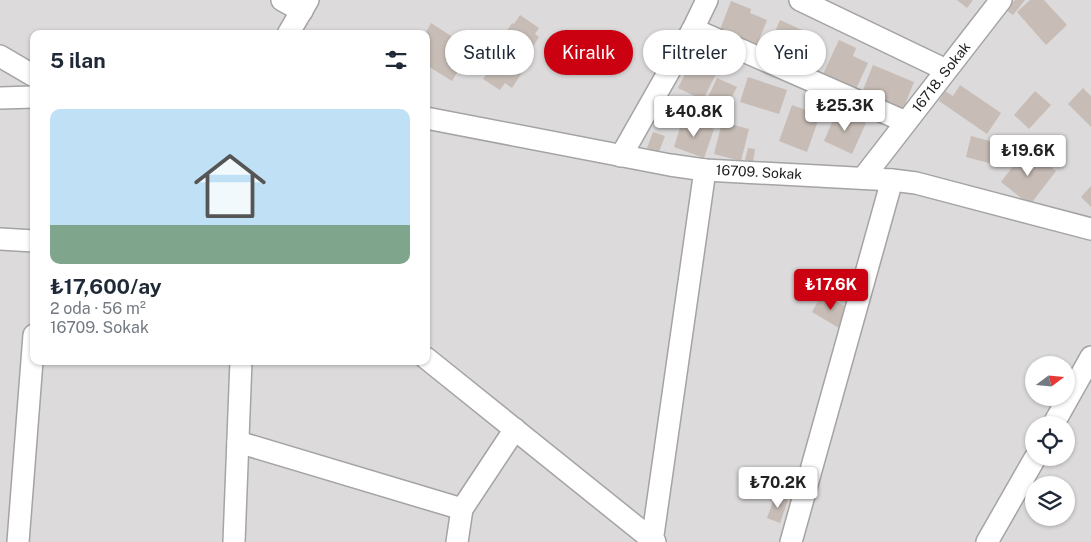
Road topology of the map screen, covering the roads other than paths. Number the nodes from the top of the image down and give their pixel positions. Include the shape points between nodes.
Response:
1 (282, 0) edge
2 (707, 0) edge
3 (800, 0) edge
4 (1001, 0) edge
5 (305, 6) edge
6 (693, 29) junction
7 (290, 30) edge
8 (0, 56) edge
9 (946, 70) junction
10 (30, 74) edge
11 (30, 97) edge
12 (0, 98) edge
13 (430, 119) edge
14 (906, 122) junction
15 (621, 156) junction
16 (705, 170) junction
17 (863, 178) junction
18 (892, 180) junction
19 (1091, 229) edge
20 (0, 239) edge
21 (30, 241) edge
22 (1091, 357) edge
23 (430, 361) edge
24 (32, 365) edge
25 (241, 365) edge
26 (1058, 416) edge
27 (515, 430) junction
28 (238, 442) junction
29 (1031, 466) edge
30 (462, 509) junction
31 (653, 541) edge
32 (18, 542) edge
33 (234, 542) edge
34 (457, 542) edge
35 (791, 542) edge
36 (988, 542) edge

1 - 5 street
2 - 6 street
3 - 9 street
4 - 9 street, 16718. Sokak
5 - 7 street
6 - 14 street
6 - 15 street
8 - 10 street
9 - 14 street, 16718. Sokak
11 - 12 street
13 - 15 street, 16709. Sokak
14 - 17 street, 16718. Sokak
15 - 16 street, 16709. Sokak
16 - 17 street, 16709. Sokak
16 - 31 street
17 - 18 street, 16709. Sokak
18 - 19 street, 16709. Sokak via 946,190
18 - 35 street
20 - 21 street
22 - 26 street
23 - 27 street
24 - 32 street
25 - 28 street
27 - 30 street
27 - 31 street
28 - 30 street
28 - 33 street
29 - 36 street
30 - 34 street

